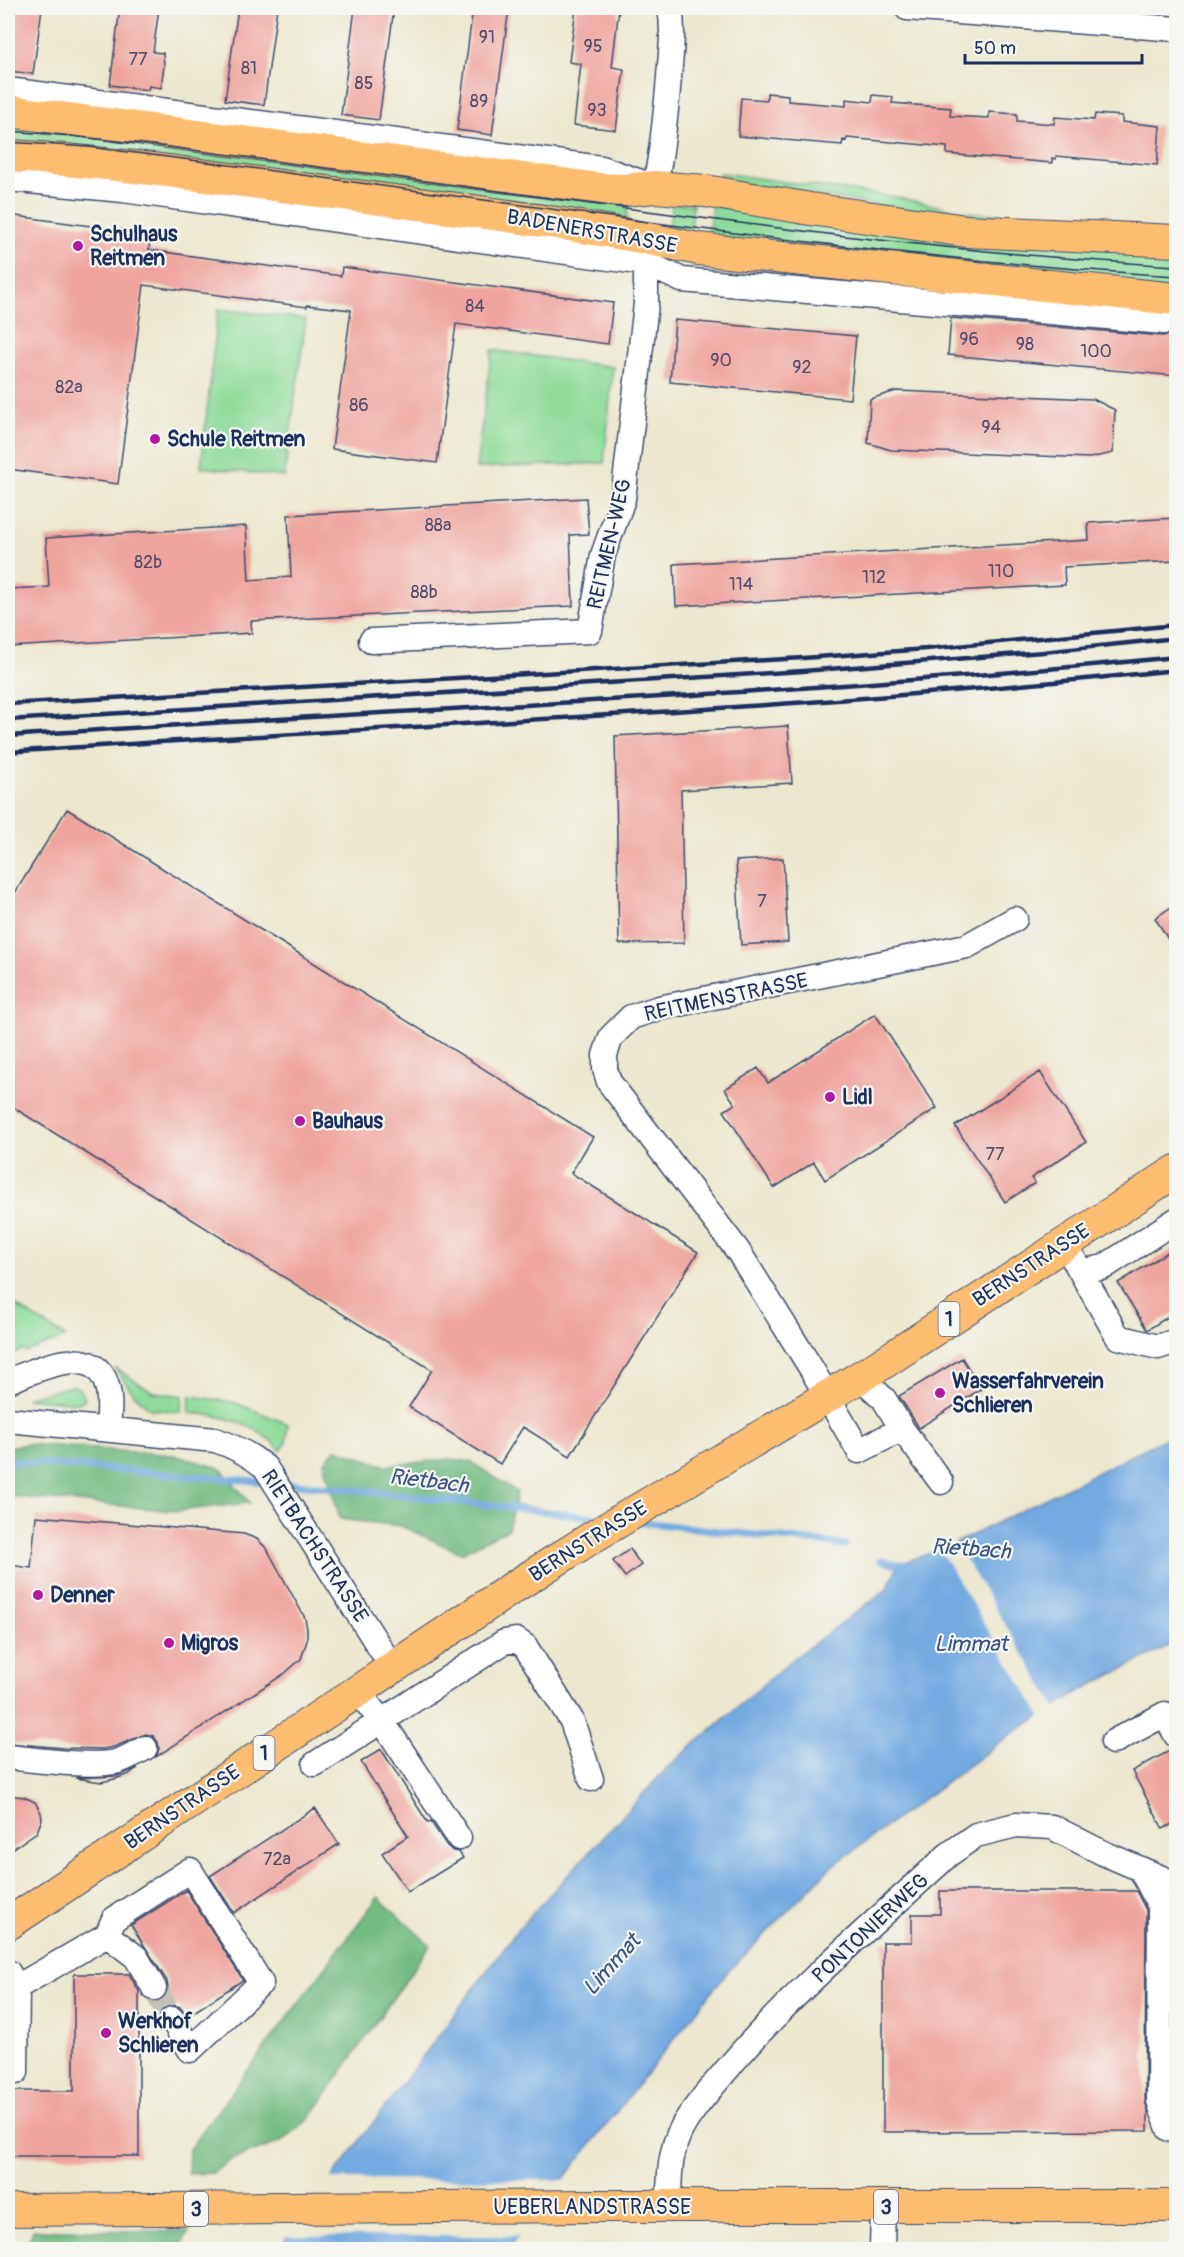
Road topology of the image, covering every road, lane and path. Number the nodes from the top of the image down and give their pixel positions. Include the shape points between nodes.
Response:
1 (670, 8) edge
2 (907, 8) edge
3 (1176, 29) edge
4 (8, 90) edge
5 (8, 111) edge
6 (8, 156) edge
7 (8, 179) edge
8 (655, 187) junction
9 (1176, 241) edge
10 (646, 250) junction
11 (1176, 299) edge
12 (1176, 310) edge
13 (370, 641) dead end
14 (1016, 919) dead end
15 (1176, 1171) edge
16 (1176, 1220) edge
17 (1064, 1243) junction
18 (1081, 1272) junction
19 (1176, 1341) edge
20 (860, 1377) junction
21 (8, 1381) edge
22 (826, 1396) junction
23 (8, 1420) edge
24 (108, 1428) junction
25 (902, 1429) junction
26 (941, 1482) dead end
27 (392, 1667) junction
28 (357, 1690) junction
29 (382, 1722) junction
30 (1176, 1735) edge
31 (1113, 1742) dead end
32 (145, 1748) dead end
33 (8, 1757) edge
34 (315, 1764) dead end
35 (591, 1779) dead end
36 (459, 1838) dead end
37 (1141, 1870) junction
38 (1176, 1884) edge
39 (8, 1924) edge
40 (107, 1935) junction
41 (12, 1979) edge
42 (154, 1988) tunnel mouth
43 (172, 2019) tunnel mouth
44 (8, 2072) edge
45 (1173, 2129) edge
46 (669, 2206) junction
47 (1176, 2206) edge
48 (883, 2207) junction
49 (8, 2210) edge
50 (882, 2250) edge

1 - 8 street via 672,52
2 - 3 street
4 - 8 street via 601,168
5 - 8 main road, BADENERSTRASSE via 600,189
6 - 10 main road, BADENERSTRASSE via 106,163 564,224
7 - 10 street
8 - 9 main road, BADENERSTRASSE via 705,191 966,231
8 - 10 main road
10 - 11 main road, BADENERSTRASSE via 698,249
10 - 12 street via 682,280 1164,322
10 - 13 street, REITMEN-WEG via 646,304 623,499 603,555 590,631
14 - 22 street, REITMENSTRASSE via 967,946 659,1008 631,1017 611,1037 605,1055 609,1083 738,1251
15 - 17 main road, BERNSTRASSE / 1
16 - 18 street via 1104,1267
17 - 18 street
17 - 20 main road, BERNSTRASSE / 1
18 - 19 street via 1118,1337 1158,1347
20 - 22 main road, BERNSTRASSE / 1
20 - 25 street via 884,1399
21 - 24 street via 61,1361 88,1364 107,1384
22 - 25 street, REITMENSTRASSE via 859,1451
22 - 27 main road, BERNSTRASSE / 1 via 591,1538
23 - 24 street, RIETBACHSTRASSE
24 - 27 street, RIETBACHSTRASSE via 214,1440 233,1446 265,1467
25 - 26 street
27 - 28 main road, BERNSTRASSE / 1
28 - 29 street
28 - 39 main road, BERNSTRASSE / 1
29 - 34 street
29 - 35 street via 504,1642 516,1640 525,1646 572,1722
29 - 36 street
30 - 31 street via 1165,1714
32 - 33 street via 116,1762
37 - 38 street, PONTONIERWEG
37 - 45 street via 1160,1906 1159,2101
37 - 46 street, PONTONIERWEG via 1052,1827 1016,1825 975,1835 948,1855 772,2018 717,2082 683,2126 677,2141
40 - 41 street
40 - 42 street via 136,1957
40 - 43 street via 114,1919 190,1870 261,1983 190,2050
41 - 44 street via 16,2072
46 - 48 main road, UEBERLANDSTRASSE / 3
46 - 49 main road, UEBERLANDSTRASSE / 3
47 - 48 main road, UEBERLANDSTRASSE / 3
48 - 50 street

